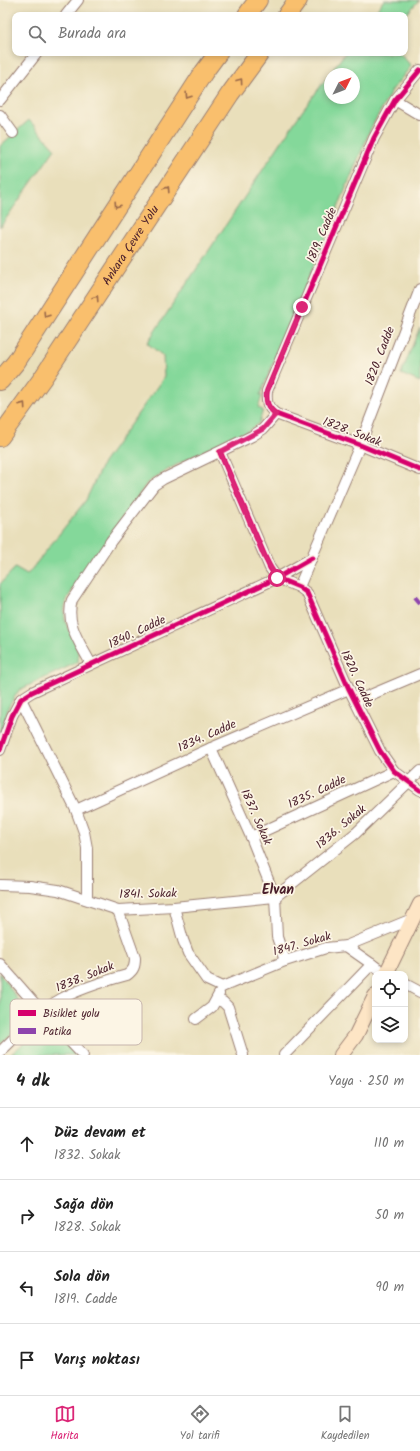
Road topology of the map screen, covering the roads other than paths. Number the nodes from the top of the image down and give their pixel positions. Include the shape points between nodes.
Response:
1 (78, 0) edge
2 (258, 0) edge
3 (298, 0) edge
4 (68, 12) edge
5 (249, 12) edge
6 (289, 12) edge
7 (34, 56) edge
8 (216, 56) edge
9 (258, 56) edge
10 (420, 70) edge
11 (0, 100) edge
12 (395, 100) junction
13 (0, 115) edge
14 (420, 115) edge
15 (13, 133) dead end
16 (420, 289) edge
17 (0, 381) edge
18 (276, 414) junction
19 (2, 436) edge
20 (360, 445) junction
21 (220, 452) junction
22 (420, 470) edge
23 (312, 558) junction
24 (277, 578) junction
25 (299, 587) junction
26 (91, 664) junction
27 (420, 674) edge
28 (349, 689) junction
29 (21, 699) junction
30 (356, 701) junction
31 (211, 748) junction
32 (0, 750) edge
33 (420, 770) edge
34 (394, 771) junction
35 (408, 783) junction
36 (420, 790) edge
37 (76, 810) junction
38 (251, 837) junction
39 (0, 885) edge
40 (275, 897) junction
41 (87, 899) junction
42 (420, 904) edge
43 (174, 908) junction
44 (118, 910) junction
45 (412, 920) junction
46 (346, 946) junction
47 (285, 961) junction
48 (0, 964) edge
49 (372, 964) junction
50 (382, 971) edge
51 (387, 971) edge
52 (408, 986) edge
53 (222, 987) junction
54 (420, 992) edge
55 (31, 999) edge
56 (62, 999) edge
57 (217, 1000) junction
58 (372, 1002) edge
59 (196, 1019) dead end
60 (10, 1043) edge
61 (73, 1045) edge
62 (0, 1052) edge
63 (83, 1055) edge
64 (243, 1055) edge
65 (284, 1055) edge
66 (341, 1055) edge

1 - 4 street
2 - 5 highway
3 - 6 highway
7 - 11 street
8 -> 17 highway via 16,362
19 -> 9 highway, Ankara Çevre Yolu
10 - 12 street, 1819. Cadde
12 - 14 street
12 - 18 street, 1819. Cadde via 374,138 267,391 268,407
13 - 15 street
16 - 20 street, 1820. Cadde
18 - 20 street, 1828. Sokak
18 - 21 street via 263,429
20 - 22 street, 1828. Sokak
20 - 23 street, 1820. Cadde
21 - 24 street via 265,558
21 - 26 street via 163,478 154,485 110,542 72,600 69,619
23 - 24 street, 1840. Cadde
23 - 25 street, 1820. Cadde
24 - 25 street, 1820. Cadde
24 - 26 street, 1840. Cadde
25 - 28 street, 1820. Cadde via 307,593
26 - 29 street, 1840. Cadde
27 - 30 street
28 - 30 street, 1820. Cadde
28 - 31 street, 1834. Cadde
29 - 32 street
29 - 37 street
30 - 34 street, 1820. Cadde via 380,751
31 - 37 street, 1834. Cadde
31 - 38 street, 1837. Sokak
33 - 35 street, 1836. Sokak
34 - 35 street, 1820. Cadde
34 - 38 street, 1835. Cadde
35 - 36 street, 1820. Cadde
35 - 40 street, 1836. Sokak via 356,833
37 - 41 street via 87,848
38 - 40 street, 1837. Sokak
39 - 41 street, 1841. Sokak via 58,890
40 - 43 street, 1841. Sokak
40 - 47 street, 1837. Sokak via 277,938
41 - 44 street, 1841. Sokak
42 - 45 main road
43 - 44 street, 1841. Sokak
43 - 53 street via 188,953 207,980
44 - 56 street, 1838. Sokak via 134,958 133,971
45 - 46 street, 1847. Sokak
45 - 51 main road
46 - 47 street, 1847. Sokak via 326,948
46 - 49 street
47 - 53 street, 1847. Sokak
48 - 55 street
49 - 50 street
49 - 65 street
52 - 54 street
53 - 57 street
57 - 59 street
57 - 64 street via 228,1007
58 - 66 main road via 356,1035
60 - 62 street, 1838. Sokak
61 - 63 street

